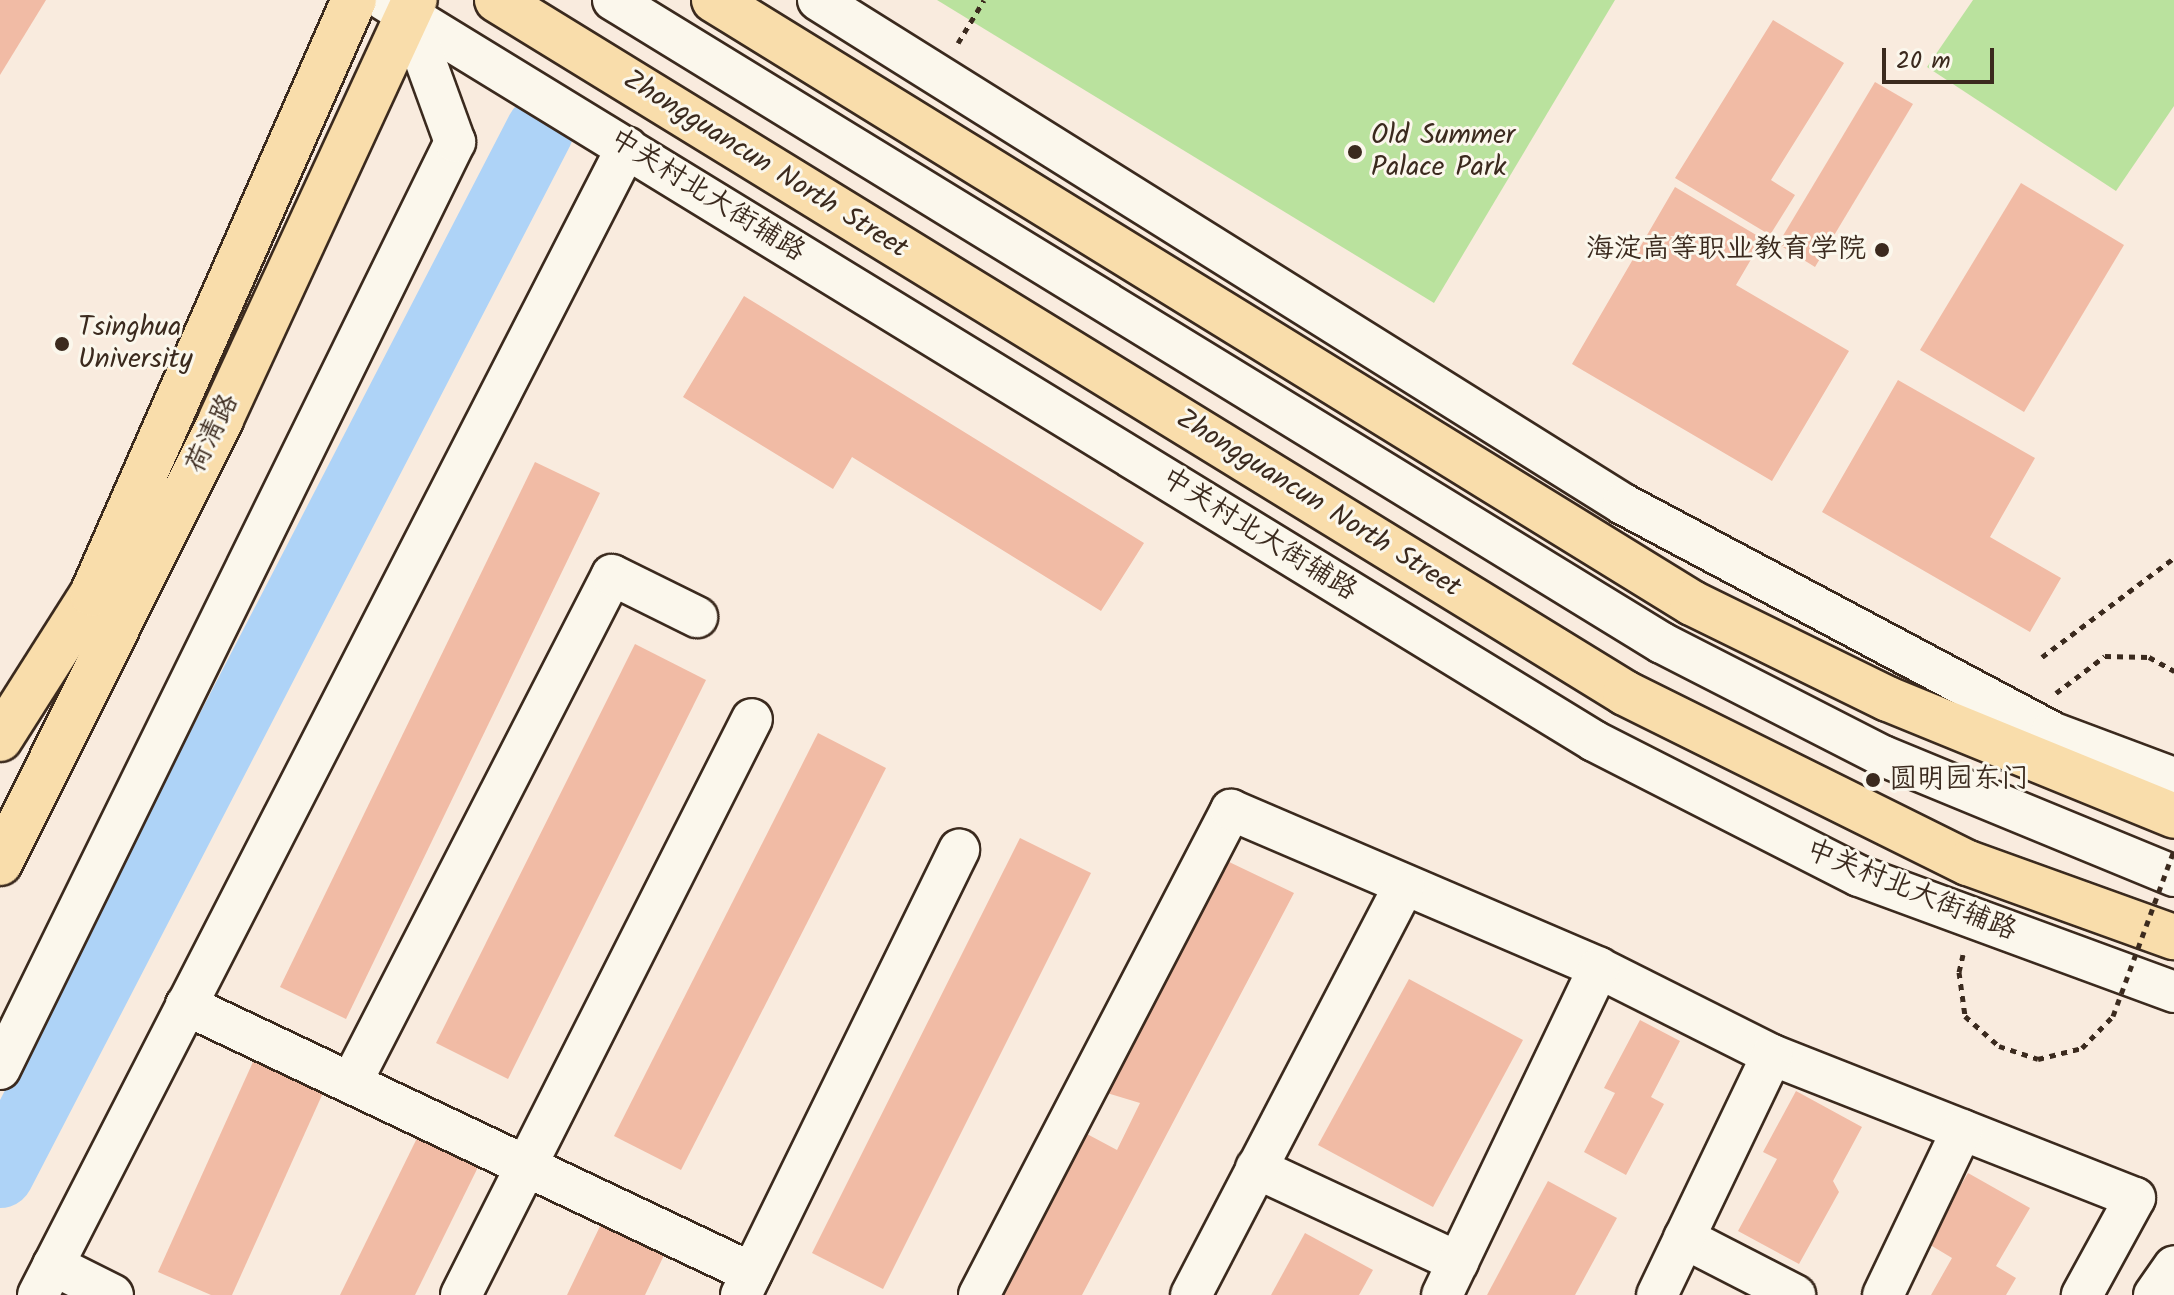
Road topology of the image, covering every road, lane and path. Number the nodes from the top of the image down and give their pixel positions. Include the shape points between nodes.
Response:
1 (354, 0) edge
2 (497, 0) edge
3 (613, 0) edge
4 (714, 0) edge
5 (818, 0) edge
6 (403, 4) edge
7 (627, 147) junction
8 (2174, 558) edge
9 (697, 617) dead end
10 (2042, 657) dead end
11 (2174, 671) edge
12 (2060, 687) dead end
13 (10, 694) edge
14 (752, 719) dead end
15 (0, 739) edge
16 (2174, 778) edge
17 (2174, 816) edge
18 (959, 850) dead end
19 (2174, 850) edge
20 (0, 863) edge
21 (2174, 876) edge
22 (1404, 885) junction
23 (2174, 937) edge
24 (1599, 968) junction
25 (1959, 972) dead end
26 (2174, 992) edge
27 (186, 1005) junction
28 (1772, 1055) junction
29 (0, 1069) edge
30 (351, 1083) junction
31 (1962, 1130) junction
32 (528, 1166) junction
33 (1256, 1168) junction
34 (1684, 1238) junction
35 (2174, 1266) edge
36 (1450, 1278) edge
37 (46, 1280) edge
38 (747, 1284) edge
39 (113, 1295) edge
40 (461, 1295) edge
41 (979, 1295) edge
42 (1191, 1295) edge
43 (1657, 1295) edge
44 (1795, 1295) edge
45 (1883, 1295) edge
46 (2082, 1295) edge
47 (2154, 1295) edge

1 - 13 main road, 荷清路 via 92,594
2 - 23 main road, Zhongguancun North Street via 1625,693 1968,863
3 - 21 street via 1662,643 1883,756
4 - 17 main road via 1692,603 2017,757
5 - 16 street via 1623,504 2051,732
6 - 7 street, 中关村北大街辅路
6 - 20 main road, 荷清路 via 221,419
6 - 29 street via 455,142
7 - 26 street, 中关村北大街辅路 via 1594,741 1859,876
7 - 27 street
8 - 10 path
9 - 30 street via 612,575
11 - 12 path via 2149,657 2105,656
13 - 15 main road, 荷清路
14 - 32 street
18 - 38 street
19 - 25 path, bridge via 2113,1016 2082,1048 2038,1059 1999,1046 1965,1016
22 - 24 street
22 - 33 street
22 - 41 street via 1231,810
24 - 28 street
24 - 36 street
27 - 30 street
27 - 37 street
28 - 31 street
28 - 34 street
30 - 32 street
31 - 45 street
31 - 46 street via 2135,1198
32 - 38 street
32 - 40 street
33 - 36 street
33 - 42 street
34 - 43 street
34 - 44 street
35 - 47 street
37 - 39 street

